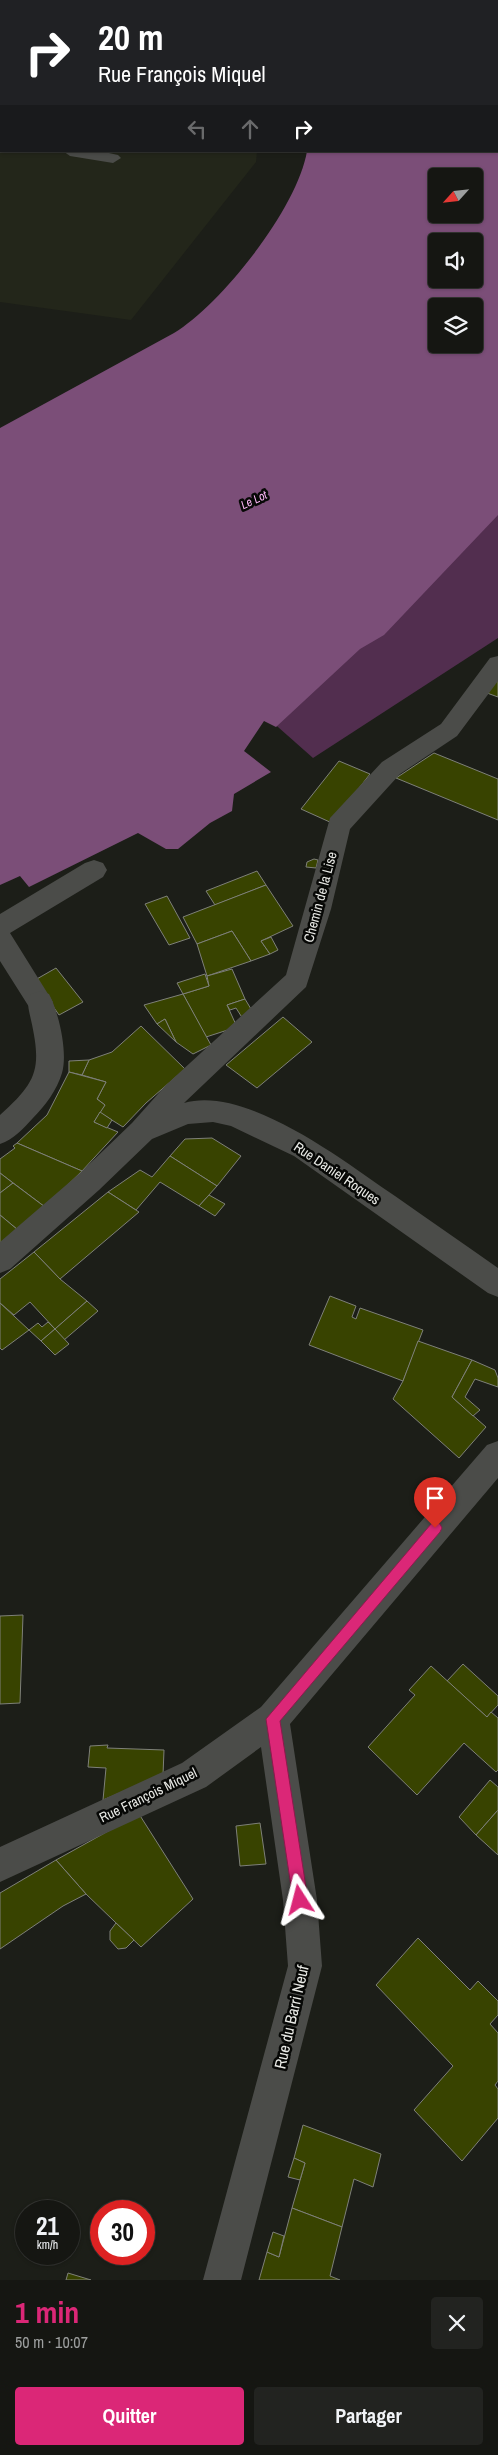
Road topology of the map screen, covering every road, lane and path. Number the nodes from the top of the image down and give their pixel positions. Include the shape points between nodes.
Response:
1 (76, 152) edge
2 (113, 158) dead end
3 (498, 664) edge
4 (94, 870) dead end
5 (0, 927) edge
6 (0, 939) edge
7 (142, 1131) junction
8 (0, 1132) edge
9 (0, 1260) edge
10 (498, 1284) edge
11 (498, 1455) edge
12 (272, 1719) junction
13 (0, 1864) edge
14 (222, 2280) edge

1 - 2 lane
3 - 7 street, Chemin de la Lise via 449,730 391,768 339,825 297,980 176,1093
4 - 5 street
6 - 8 street via 40,1002 47,1024 49,1074 23,1112
7 - 9 street, Rue Daniel Roques
7 - 10 street, Rue Daniel Roques via 188,1113 213,1111 236,1116 304,1148
11 - 12 street, Rue François Miquel
12 - 13 street, Rue François Miquel via 194,1775
12 - 14 street, Rue du Barri Neuf via 300,1900 306,1966

